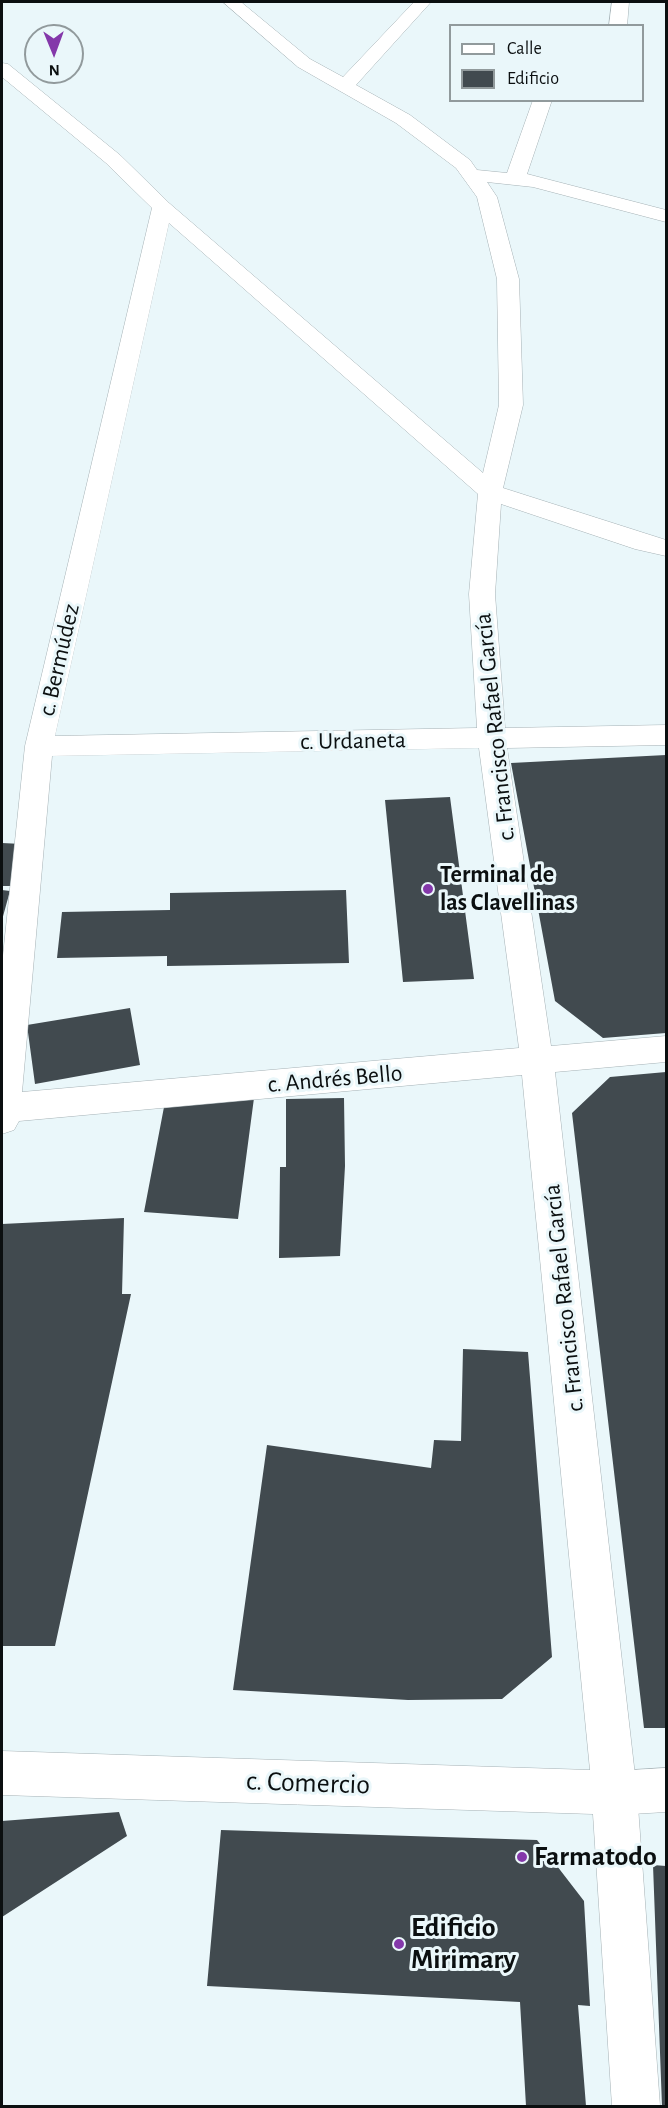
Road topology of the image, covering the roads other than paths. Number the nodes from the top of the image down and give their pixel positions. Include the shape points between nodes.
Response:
1 (231, 2) edge
2 (423, 2) edge
3 (620, 2) edge
4 (618, 24) edge
5 (2, 68) edge
6 (344, 87) junction
7 (542, 102) edge
8 (471, 175) junction
9 (515, 179) junction
10 (162, 207) junction
11 (666, 216) edge
12 (490, 492) junction
13 (666, 548) edge
14 (666, 735) edge
15 (492, 739) junction
16 (39, 746) junction
17 (666, 1049) edge
18 (537, 1060) junction
19 (3, 1114) edge
20 (2, 1773) edge
21 (666, 1790) edge
22 (615, 1793) junction
23 (636, 2106) edge

1 - 6 street, c. Francisco Rafael García via 304,63
2 - 6 street
3 - 4 street
5 - 10 street via 113,159
6 - 8 street, c. Francisco Rafael García via 403,119 463,164
7 - 9 street
8 - 9 street
8 - 12 street, c. Francisco Rafael García via 488,197 508,279 511,405
9 - 11 street
10 - 12 street
10 - 16 street, c. Bermúdez
12 - 13 street
12 - 15 street, c. Francisco Rafael García via 482,594
14 - 15 street, c. Urdaneta
15 - 16 street, c. Urdaneta
15 - 18 street, c. Francisco Rafael García
16 - 19 street, c. Bermúdez
17 - 18 street, c. Andrés Bello
18 - 19 street, c. Andrés Bello
18 - 22 street, c. Francisco Rafael García
20 - 22 street, c. Comercio
21 - 22 street, c. Comercio
22 - 23 street, c. Francisco Rafael García

